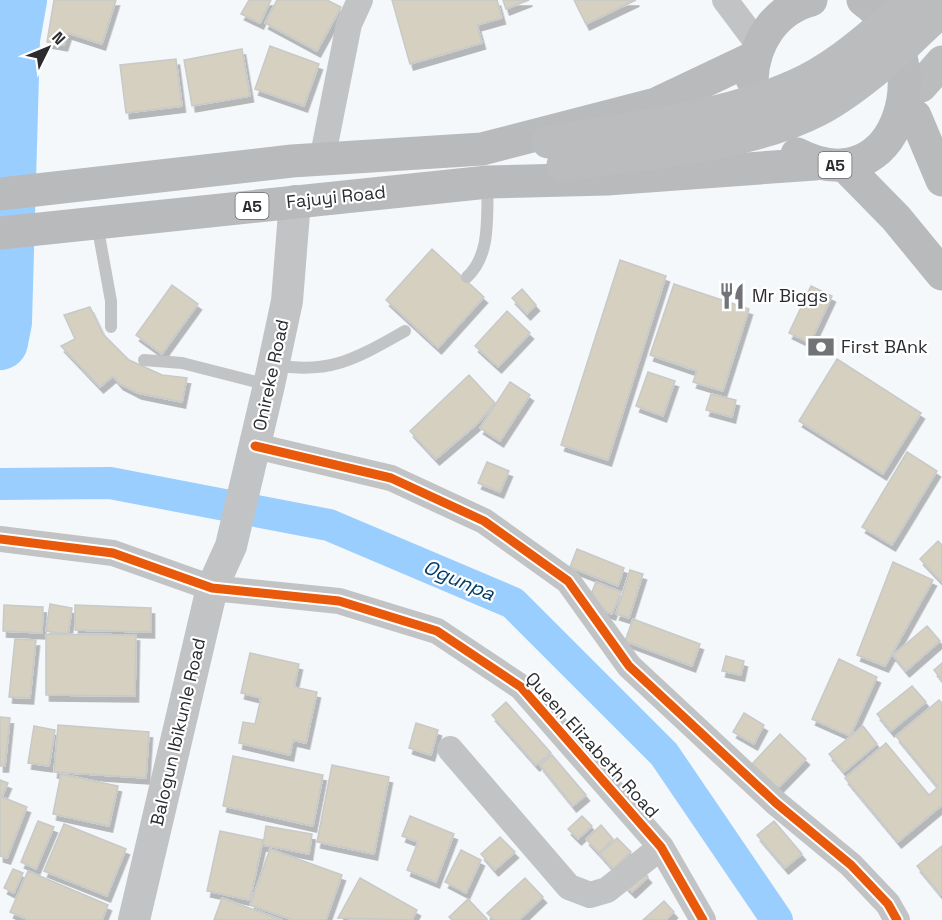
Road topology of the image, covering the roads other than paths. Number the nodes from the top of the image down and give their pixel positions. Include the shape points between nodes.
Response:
1 (360, 0) edge
2 (726, 0) edge
3 (863, 0) edge
4 (913, 0) edge
5 (802, 1) edge
6 (942, 9) edge
7 (756, 51) junction
8 (926, 88) edge
9 (482, 149) junction
10 (556, 153) junction
11 (322, 160) junction
12 (830, 165) junction
13 (942, 180) edge
14 (488, 182) junction
15 (7, 193) edge
16 (295, 201) junction
17 (96, 222) junction
18 (8, 232) edge
19 (942, 274) edge
20 (467, 277) dead end
21 (111, 327) dead end
22 (405, 332) dead end
23 (144, 360) dead end
24 (271, 375) junction
25 (255, 446) junction
26 (0, 539) edge
27 (231, 546) joint
28 (212, 588) junction
29 (450, 750) dead end
30 (661, 847) junction
31 (690, 915) edge
32 (134, 920) edge
33 (897, 920) edge

1 - 11 street via 349,24
2 - 7 street
3 - 8 highway via 885,10 905,31 918,57
4 - 10 main road, bridge via 834,64 795,86 748,103
5 - 7 highway, A5 via 776,20
6 - 10 main road, bridge via 858,83 819,109 777,127 695,145
7 - 9 highway, A5 via 656,104
7 - 12 highway, A5 via 751,91 762,123 784,148
8 - 12 highway, A5 via 898,141 873,158
8 - 13 highway
9 - 10 main road, Fajuyi Road / A5
9 - 11 highway, Fajuyi Road / A5
10 - 14 main road, Fajuyi Road / A5
11 - 15 highway, Fajuyi Road / A5
12 - 14 highway, A5
12 - 19 highway, A5 via 896,218
14 - 16 highway, Fajuyi Road / A5
14 - 20 lane via 485,244 478,267
16 - 17 highway, Fajuyi Road / A5
16 - 24 street, Onireke Road via 287,301
17 - 18 highway, Fajuyi Road / A5
17 - 21 lane via 111,301
22 - 24 lane via 352,360
23 - 24 lane
24 - 25 street, Onireke Road
25 - 27 street, Onireke Road
25 - 33 street via 391,478 484,521 568,581 629,666 776,803 851,865 888,904
26 - 28 street, Queen Elizabeth Road via 113,553
27 - 28 street, Balogun Ibikunle Road
28 - 30 street, Queen Elizabeth Road via 339,601 437,631 521,687
28 - 32 street, Balogun Ibikunle Road
29 - 30 street via 569,887 590,895 607,890
30 - 31 street, Queen Elizabeth Road

